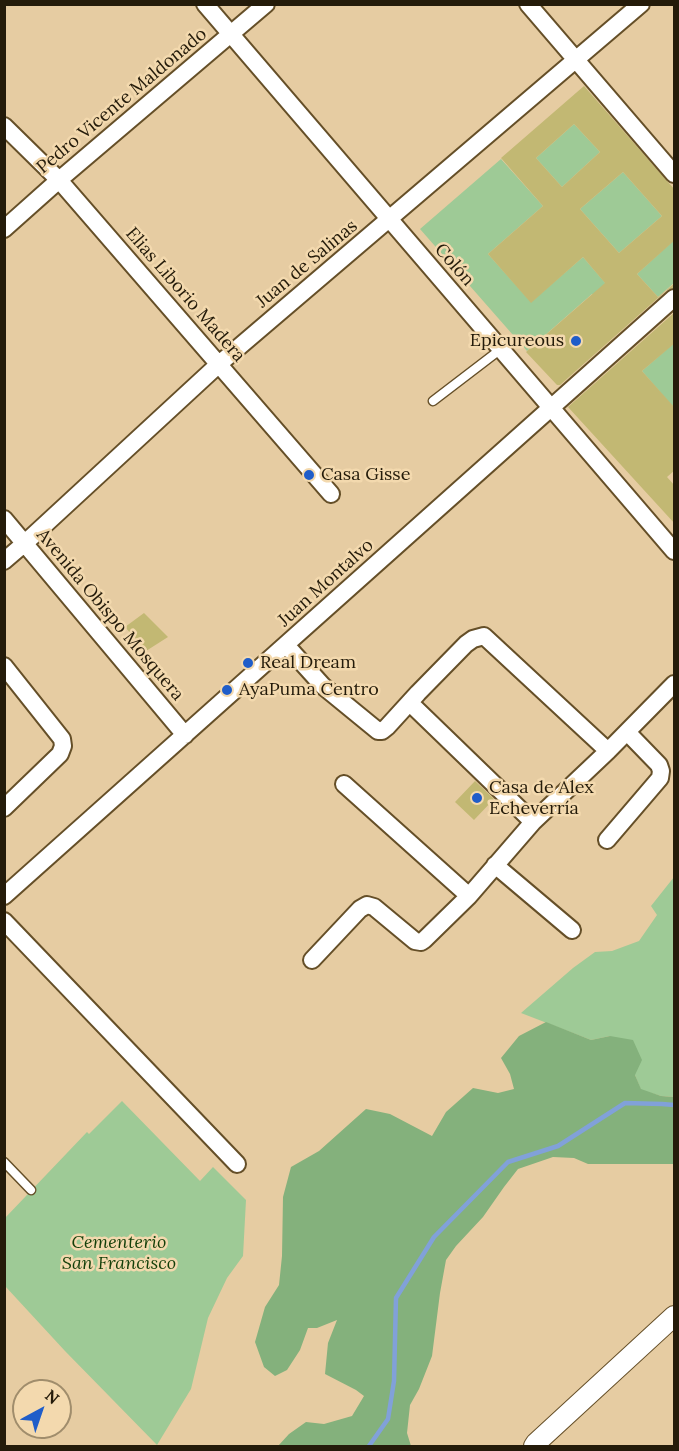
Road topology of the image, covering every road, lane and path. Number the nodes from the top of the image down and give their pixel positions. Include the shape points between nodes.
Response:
1 (205, 4) edge
2 (266, 4) edge
3 (528, 4) edge
4 (641, 4) edge
5 (231, 34) junction
6 (576, 60) junction
7 (4, 126) edge
8 (675, 174) edge
9 (58, 180) junction
10 (389, 219) junction
11 (4, 229) edge
12 (675, 298) edge
13 (501, 349) junction
14 (219, 364) junction
15 (434, 401) dead end
16 (552, 408) junction
17 (331, 494) dead end
18 (4, 519) edge
19 (26, 543) junction
20 (675, 551) edge
21 (4, 561) edge
22 (286, 645) junction
23 (8, 676) edge
24 (675, 684) edge
25 (410, 703) junction
26 (627, 732) junction
27 (185, 735) junction
28 (608, 751) junction
29 (344, 784) dead end
30 (4, 808) edge
31 (533, 822) junction
32 (607, 840) dead end
33 (495, 865) junction
34 (4, 896) edge
35 (469, 896) junction
36 (4, 921) edge
37 (572, 930) dead end
38 (312, 960) dead end
39 (4, 1162) edge
40 (237, 1164) dead end
41 (31, 1190) dead end
42 (675, 1316) edge
43 (534, 1446) edge

1 - 5 street, Colón
2 - 5 street, Pedro Vicente Maldonado
3 - 6 street
4 - 6 street, Juan de Salinas
5 - 9 street, Pedro Vicente Maldonado
5 - 10 street, Colón
6 - 8 street
6 - 10 street, Juan de Salinas
7 - 9 street, Elias Liborio Madera
9 - 11 street, Pedro Vicente Maldonado
9 - 14 street, Elias Liborio Madera
10 - 13 street, Colón
10 - 14 street, Juan de Salinas
12 - 16 street, Juan Montalvo
13 - 15 lane
13 - 16 street, Colón
14 - 17 street, Elias Liborio Madera
14 - 19 street, Juan de Salinas
16 - 20 street, Colón
16 - 22 street, Juan Montalvo
18 - 19 street, Avenida Obispo Mosquera
19 - 21 street, Juan de Salinas
19 - 27 street, Avenida Obispo Mosquera
22 - 25 street via 323,686 378,731
22 - 27 street, Juan Montalvo
23 - 30 street via 62,739 63,746 60,754
24 - 26 street
25 - 28 street via 466,644 484,636
25 - 31 street
26 - 28 street
26 - 32 street via 659,765 660,778
27 - 34 street, Juan Montalvo
28 - 31 street
29 - 35 street
31 - 33 street
33 - 35 street
33 - 37 street
35 - 38 street via 421,942 367,905
36 - 40 street
39 - 41 lane
42 - 43 street

